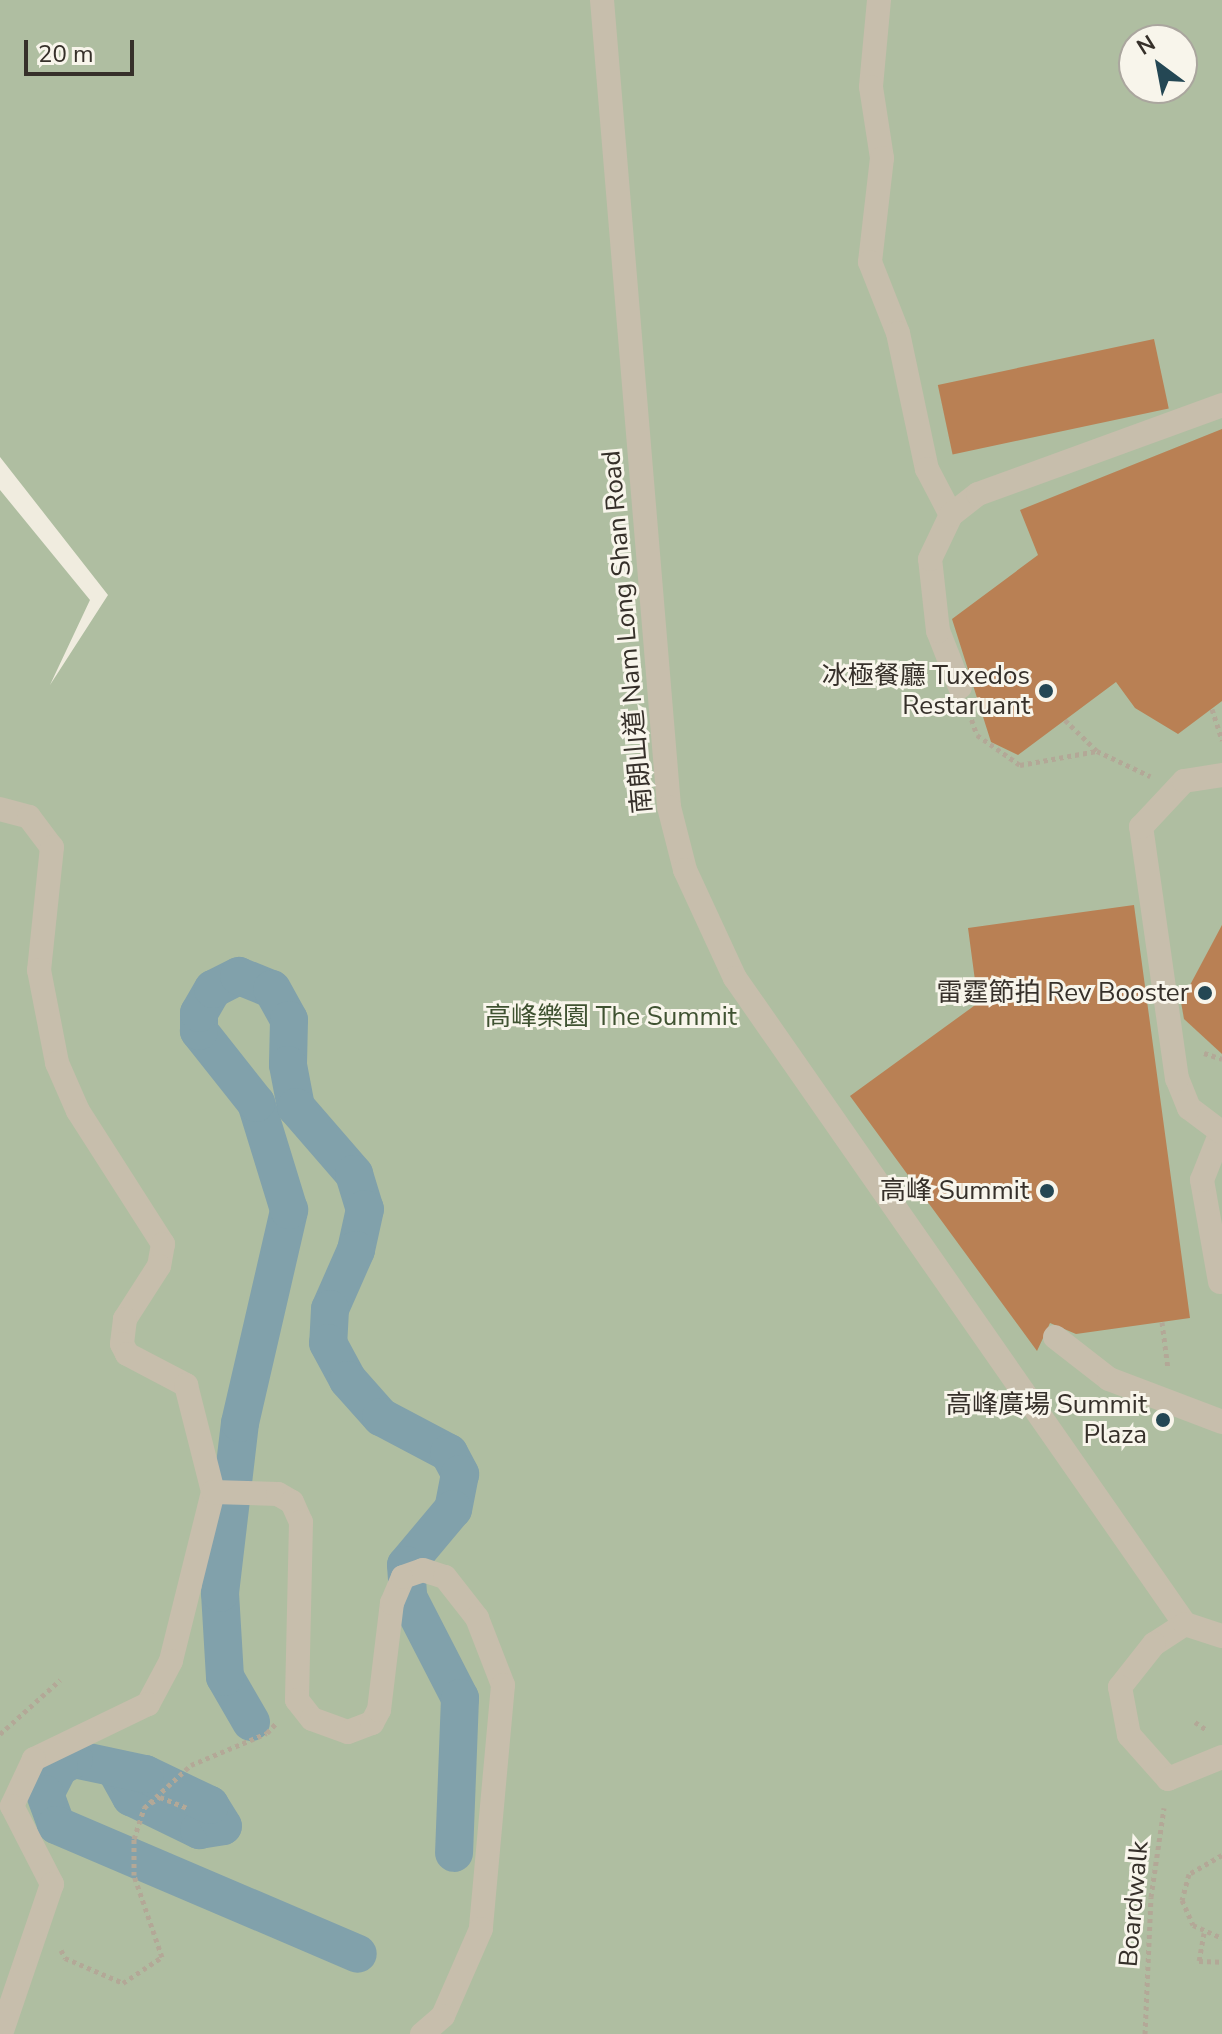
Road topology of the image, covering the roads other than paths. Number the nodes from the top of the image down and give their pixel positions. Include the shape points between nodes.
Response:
1 (602, 0) edge
2 (879, 0) edge
3 (1222, 405) edge
4 (951, 515) junction
5 (960, 687) road end
6 (1222, 775) edge
7 (0, 809) edge
8 (1222, 1132) edge
9 (1220, 1282) dead end
10 (1055, 1337) dead end
11 (1222, 1422) edge
12 (213, 1492) junction
13 (1185, 1624) junction
14 (1222, 1636) edge
15 (1222, 1757) edge
16 (1, 2034) edge
17 (422, 2034) edge

1 - 13 street, 南朗山道 Nam Long Shan Road via 669,807 685,870 735,978
2 - 4 street via 871,87 882,158 870,262 898,333 927,469
3 - 4 street via 978,494
4 - 5 street via 930,559 938,631
6 - 8 street via 1184,781 1141,827 1177,1079 1189,1108
7 - 12 street via 29,817 52,847 39,970 57,1063 78,1111 163,1244 159,1266 125,1319 122,1344 127,1354 186,1385 199,1416
8 - 9 street via 1202,1180
10 - 11 street via 1109,1379
12 - 16 street via 171,1661 148,1704 34,1759 12,1806 52,1884
12 - 17 street via 278,1494 292,1502 301,1522 297,1700 312,1719 348,1732 372,1723 379,1710 392,1603 403,1577 423,1570 445,1577 477,1618 503,1685 481,1929 443,2016
13 - 14 street
13 - 15 street via 1154,1644 1120,1687 1129,1735 1168,1779

